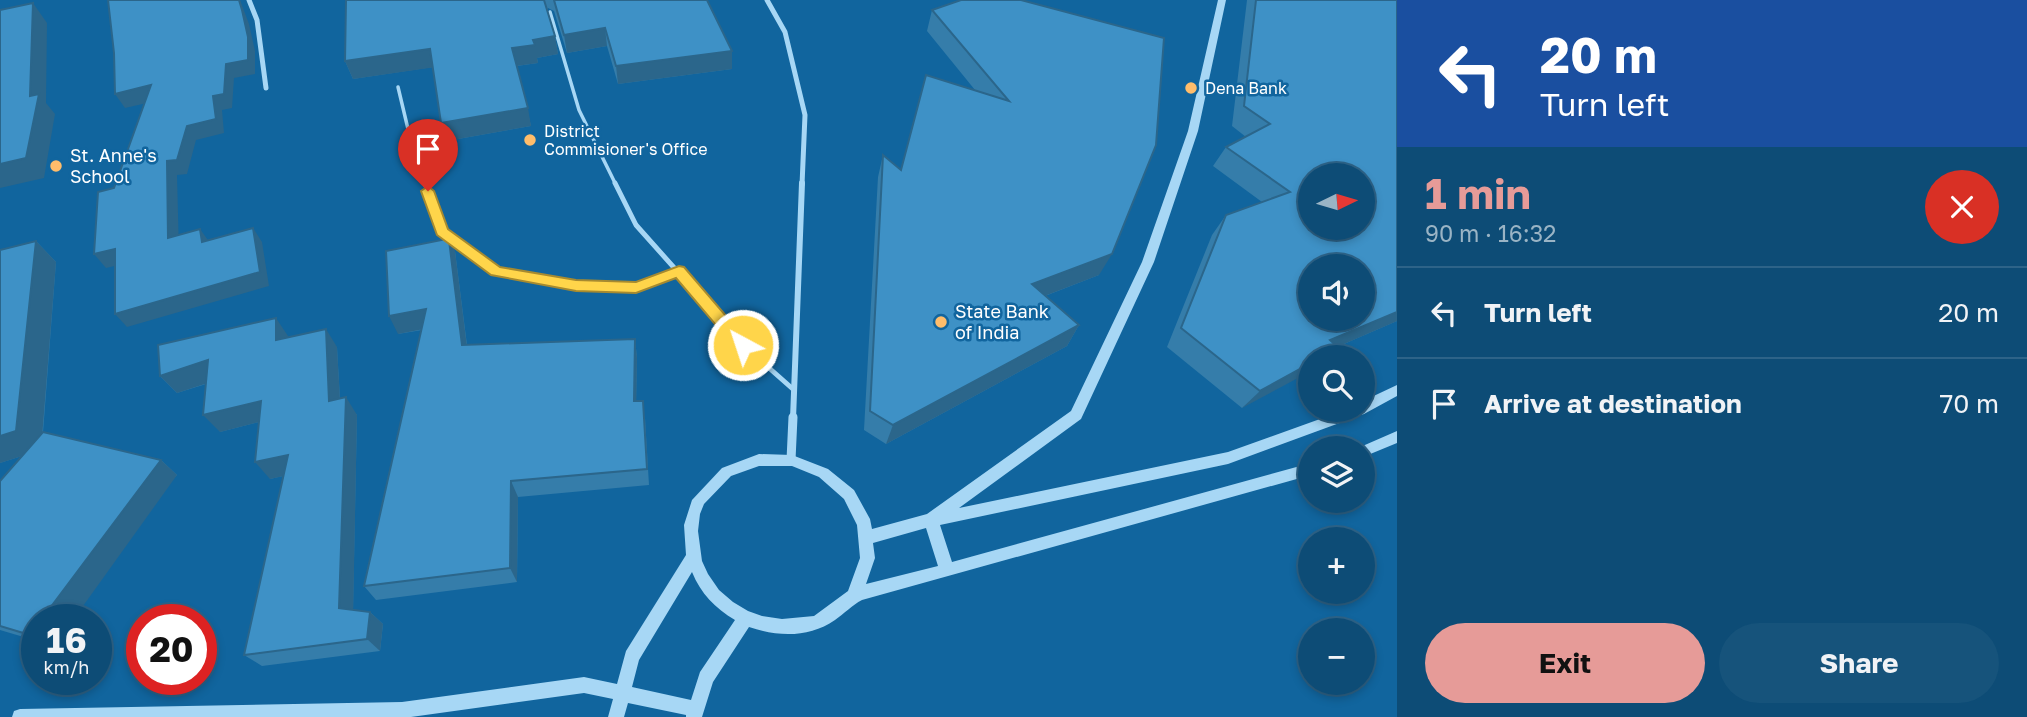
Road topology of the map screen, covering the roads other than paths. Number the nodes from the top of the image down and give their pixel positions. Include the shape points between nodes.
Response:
1 (248, 0) edge
2 (766, 0) edge
3 (1222, 0) edge
4 (550, 12) edge
5 (398, 87) dead end
6 (266, 88) dead end
7 (679, 271) junction
8 (794, 390) junction
9 (1397, 390) edge
10 (1375, 401) edge
11 (1324, 422) edge
12 (1397, 438) edge
13 (1375, 446) edge
14 (791, 460) junction
15 (1298, 473) edge
16 (931, 520) junction
17 (869, 537) junction
18 (692, 559) junction
19 (947, 570) junction
20 (854, 596) junction
21 (745, 619) junction
22 (622, 694) junction
23 (425, 707) junction
24 (695, 713) edge
25 (20, 717) edge
26 (442, 717) edge
27 (616, 717) edge

1 - 6 street via 257,20
2 - 8 street via 785,32 805,115
3 - 16 street via 1193,131 1152,249 1076,415
4 - 7 lane via 579,110 636,225
5 - 7 lane via 413,150 442,231 496,272 576,286 636,287
7 - 8 lane via 743,345
8 - 14 street
9 - 10 street
11 - 16 street via 1228,458
12 - 13 street
14 - 17 street via 818,468 842,486 860,509
14 - 18 street via 763,458 736,466 713,481 697,503 690,530
15 - 19 street
16 - 17 street
16 - 19 street
17 - 20 street via 864,578
18 - 21 street via 703,583 721,604
18 - 22 street via 632,657
19 - 20 street
20 - 21 street via 833,615 806,626 775,628
21 - 24 street via 706,678
22 - 23 street via 584,685
22 - 24 street
22 - 27 street
23 - 25 street
23 - 26 street

